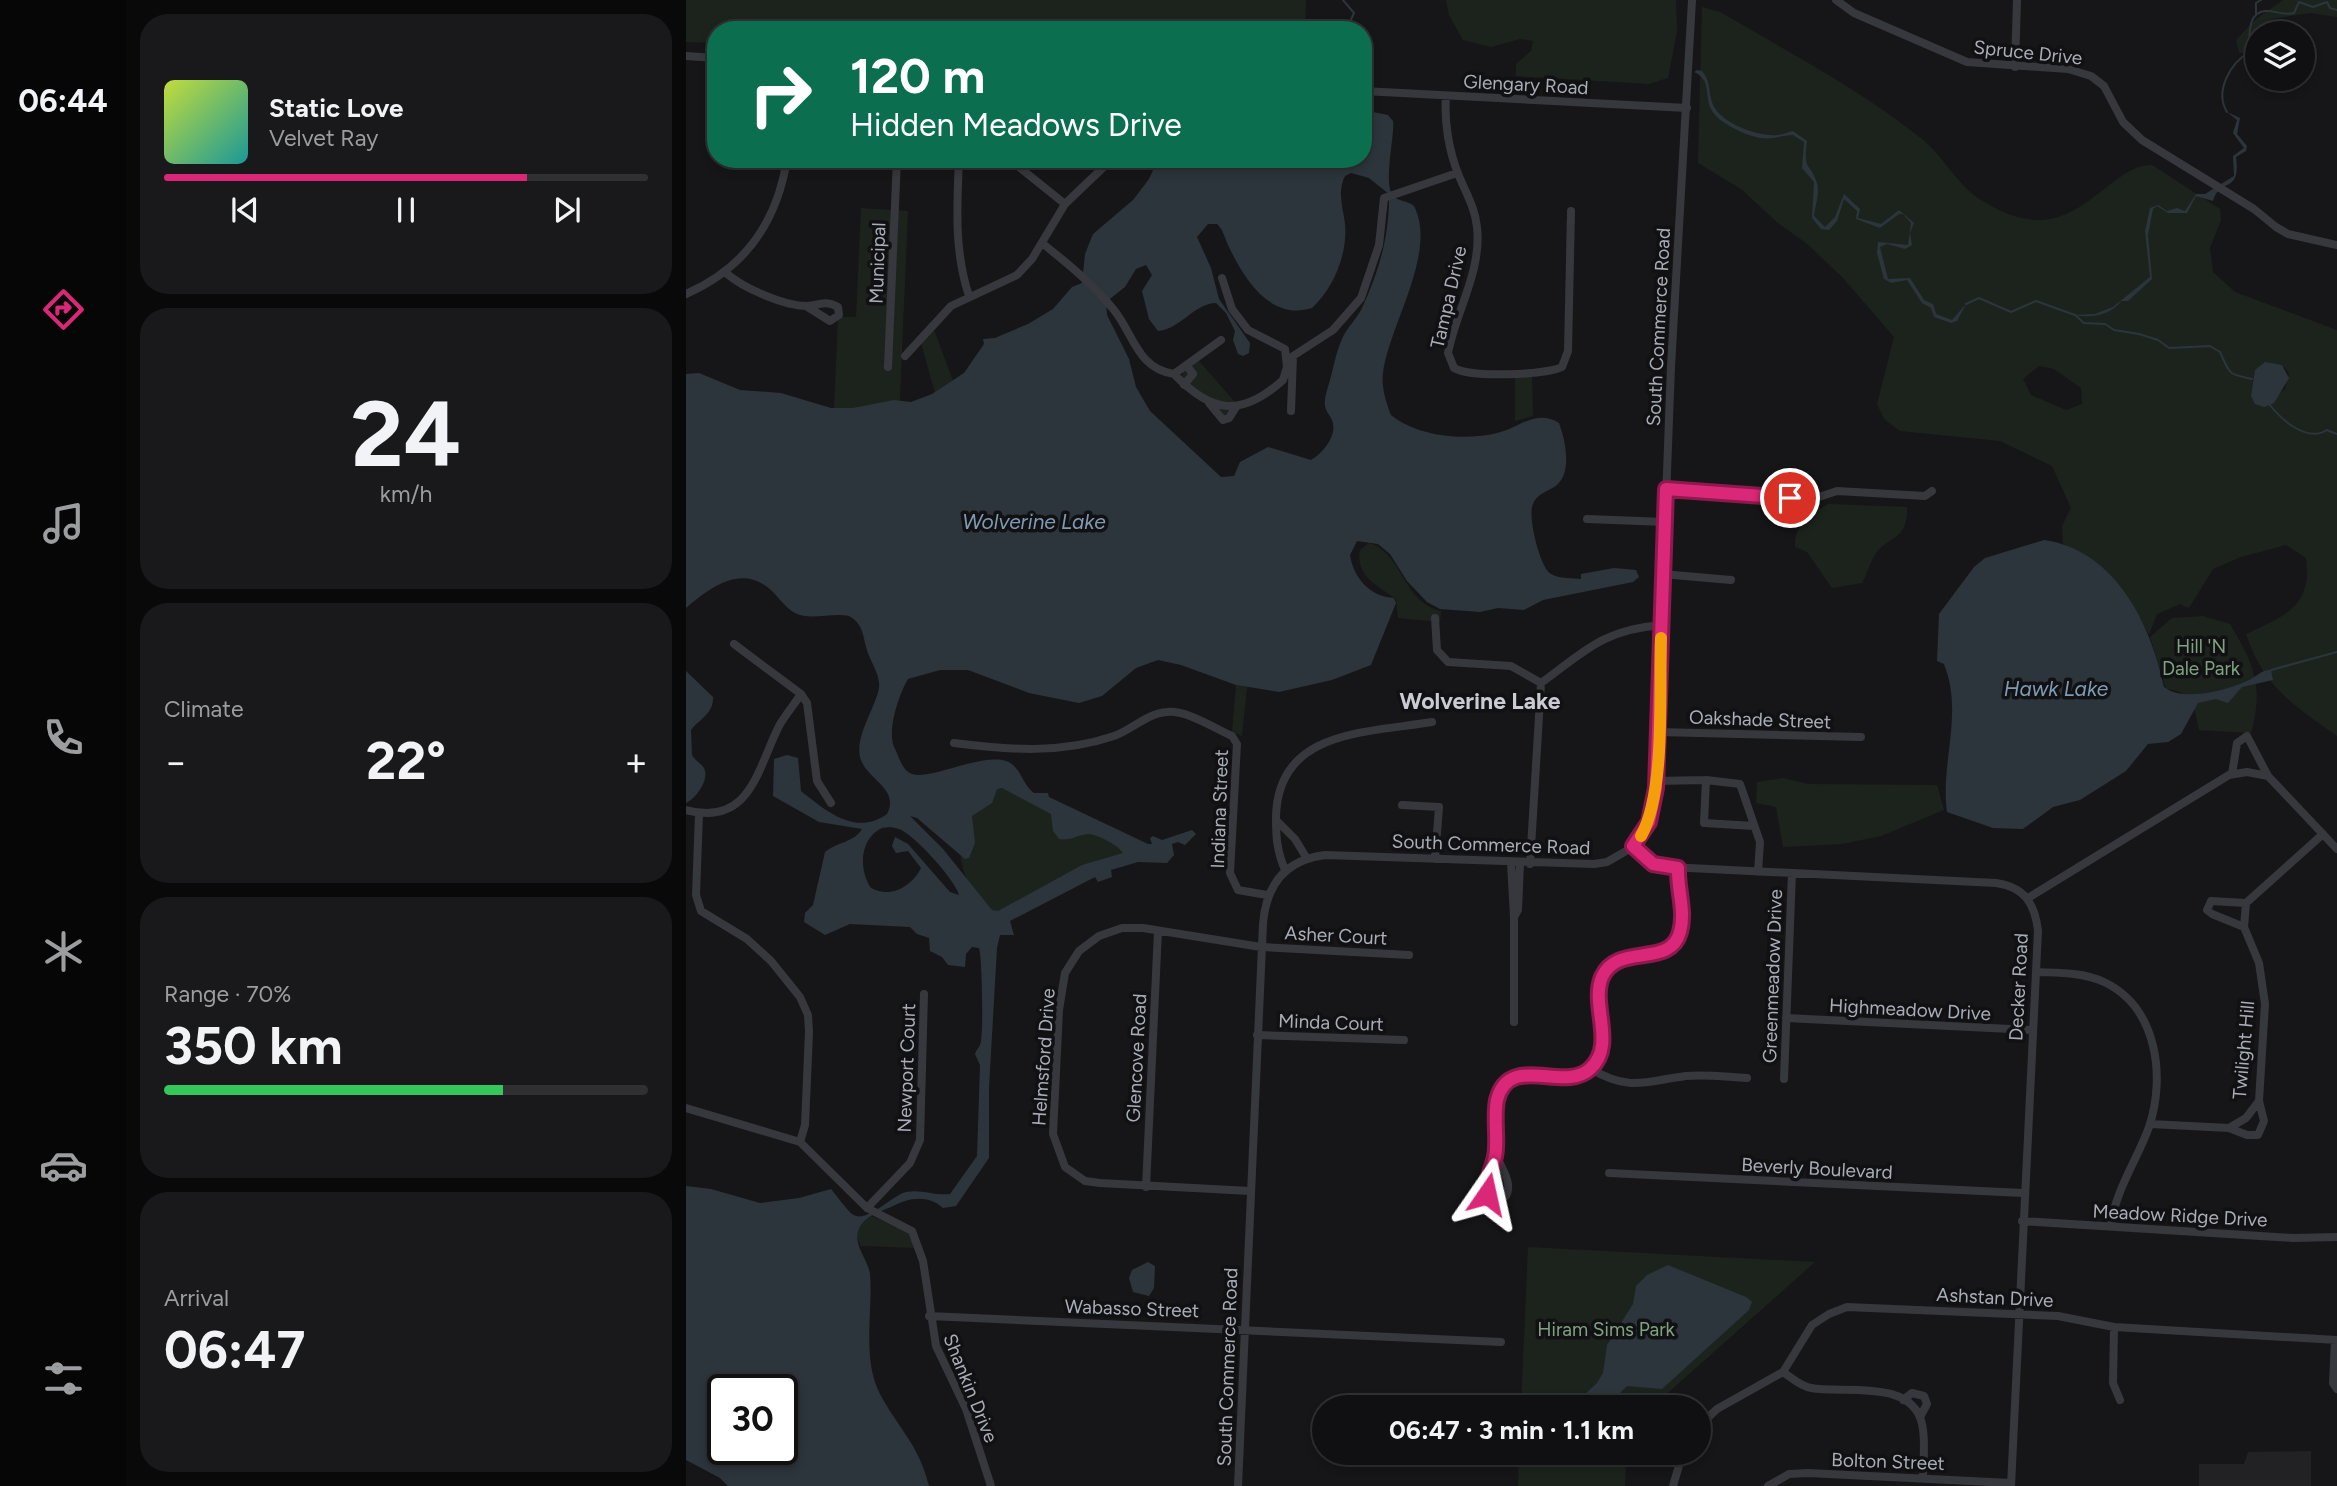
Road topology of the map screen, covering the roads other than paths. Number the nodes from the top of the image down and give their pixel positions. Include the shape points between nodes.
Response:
1 (1692, 0) edge
2 (1836, 0) edge
3 (2017, 0) edge
4 (686, 57) edge
5 (707, 58) edge
6 (2015, 67) junction
7 (1372, 92) edge
8 (1446, 96) junction
9 (1687, 108) junction
10 (784, 168) edge
11 (897, 168) edge
12 (959, 168) edge
13 (1020, 168) edge
14 (1103, 168) edge
15 (1457, 173) junction
16 (1065, 204) junction
17 (1572, 211) dead end
18 (1042, 243) junction
19 (2337, 245) edge
20 (726, 273) junction
21 (1222, 278) dead end
22 (686, 293) edge
23 (969, 296) junction
24 (806, 306) dead end
25 (1221, 340) dead end
26 (905, 356) dead end
27 (1187, 366) junction
28 (888, 367) dead end
29 (1290, 367) junction
30 (1174, 374) junction
31 (1184, 385) junction
32 (1209, 403) junction
33 (1236, 407) junction
34 (1291, 411) dead end
35 (1666, 489) junction
36 (1932, 491) dead end
37 (1587, 519) dead end
38 (1665, 522) junction
39 (1662, 574) junction
40 (1731, 580) dead end
41 (1435, 618) dead end
42 (1661, 625) junction
43 (734, 644) dead end
44 (1541, 683) junction
45 (801, 694) junction
46 (1432, 722) dead end
47 (1658, 732) junction
48 (1861, 737) dead end
49 (954, 743) dead end
50 (2232, 774) junction
51 (2267, 776) junction
52 (1706, 780) junction
53 (1656, 781) junction
54 (831, 803) dead end
55 (1402, 805) dead end
56 (686, 810) edge
57 (699, 814) junction
58 (1276, 820) junction
59 (1754, 826) junction
60 (2323, 834) junction
61 (1633, 846) junction
62 (2337, 849) edge
63 (1306, 857) junction
64 (1435, 859) junction
65 (1515, 863) junction
66 (1531, 864) junction
67 (1678, 868) junction
68 (1285, 870) junction
69 (1758, 872) junction
70 (1792, 873) junction
71 (1268, 895) junction
72 (2028, 898) junction
73 (2246, 902) junction
74 (2244, 928) junction
75 (1158, 931) junction
76 (1261, 947) junction
77 (1409, 955) dead end
78 (2036, 972) junction
79 (924, 994) dead end
80 (1786, 1018) junction
81 (1514, 1022) dead end
82 (2031, 1030) junction
83 (1257, 1035) junction
84 (1404, 1040) dead end
85 (1591, 1069) junction
86 (1747, 1078) dead end
87 (1784, 1079) dead end
88 (2259, 1101) junction
89 (686, 1108) edge
90 (2150, 1124) junction
91 (2229, 1128) junction
92 (800, 1142) junction
93 (1496, 1153) junction
94 (1609, 1173) dead end
95 (1146, 1187) junction
96 (1250, 1192) junction
97 (2023, 1193) junction
98 (867, 1208) junction
99 (2022, 1221) junction
100 (2111, 1226) junction
101 (2337, 1237) edge
102 (2018, 1314) junction
103 (929, 1316) junction
104 (2114, 1327) junction
105 (1245, 1329) junction
106 (2336, 1340) edge
107 (1501, 1342) dead end
108 (1783, 1372) junction
109 (2337, 1389) edge
110 (2120, 1399) dead end
111 (1903, 1400) junction
112 (1711, 1415) edge
113 (1920, 1417) junction
114 (1679, 1465) edge
115 (1923, 1478) junction
116 (2011, 1484) edge
117 (991, 1486) edge
118 (1238, 1486) edge
119 (1673, 1486) edge
120 (1768, 1486) edge

1 - 9 street, South Commerce Road
2 - 6 street, Spruce Drive via 1854,13 1960,60
3 - 6 street
4 - 5 street
6 - 19 street, Spruce Drive via 2071,69 2094,77 2131,131 2288,234
7 - 8 street, Glengary Road
8 - 9 street, Glengary Road
8 - 15 street, Tampa Drive
9 - 35 street, South Commerce Road
10 - 20 street via 769,217
11 - 28 street, Municipal
12 - 23 street via 957,237
13 - 16 street
14 - 16 street
15 - 17 street, Tampa Drive via 1473,206 1478,235 1478,257 1448,353 1450,363 1462,372 1562,367 1568,351
15 - 29 street via 1384,198 1379,245 1361,298 1333,330 1293,356
16 - 18 street
18 - 23 street via 1017,275
18 - 30 street via 1119,317 1146,362
20 - 22 street
20 - 24 street via 740,285
21 - 29 street via 1239,320 1248,331 1283,347
23 - 26 street via 945,311
25 - 27 street
27 - 30 street
27 - 31 street via 1193,373
29 - 33 street via 1277,386
29 - 34 street
30 - 31 street
31 - 32 street
32 - 33 street
32 - 33 street via 1223,420
35 - 36 street via 1807,501 1837,491 1925,496
35 - 38 street, South Commerce Road
37 - 38 street
38 - 39 street, South Commerce Road
39 - 40 street
39 - 42 street, South Commerce Road
41 - 44 street via 1437,650 1448,662 1511,666
42 - 44 street via 1595,641
42 - 47 street, South Commerce Road
43 - 45 street
44 - 66 street
45 - 54 street via 807,703 817,782
45 - 57 street via 780,724 752,788 738,804
46 - 58 street via 1353,736 1302,754 1282,779
47 - 48 street, Oakshade Street
47 - 53 street, South Commerce Road
49 - 71 street, Indiana Street via 1026,750 1059,748 1116,735 1170,712 1237,740 1230,873 1238,890
50 - 51 street via 2260,772
50 - 51 street via 2237,743 2247,736
50 - 72 street
51 - 60 street
52 - 53 street
52 - 59 street via 1740,784
52 - 59 street via 1704,823
53 - 61 street, South Commerce Road via 1649,822
55 - 64 street via 1439,807
56 - 57 street
57 - 92 street via 696,895 701,911 747,939 771,961 800,997 808,1015 805,1125
58 - 63 street via 1296,839
58 - 68 street via 1276,846
59 - 69 street via 1760,842
60 - 62 street
60 - 73 street
61 - 66 street, South Commerce Road via 1607,862
61 - 67 street via 1653,864
63 - 64 street, South Commerce Road
63 - 68 street, South Commerce Road
64 - 65 street, South Commerce Road
65 - 66 street, South Commerce Road
65 - 81 street
67 - 69 street
67 - 85 street via 1679,935 1665,950 1625,956 1606,970 1600,986 1602,1043
68 - 71 street, South Commerce Road
69 - 70 street
70 - 72 street via 1996,883 2015,888
70 - 80 street, Greenmeadow Drive
71 - 76 street, South Commerce Road
72 - 78 street, Decker Road via 2037,918
73 - 74 street, Twilight Hill
73 - 74 street via 2217,900 2208,905 2212,914
74 - 88 street, Twilight Hill via 2259,963 2265,1004
75 - 76 street, Helmsford Drive
75 - 95 street, Glencove Road
75 - 95 street, Helmsford Drive via 1122,928 1099,936 1079,951 1065,973 1055,1087 1053,1133 1065,1167 1088,1182
76 - 77 street, Asher Court
76 - 83 street, South Commerce Road
78 - 82 street, Decker Road
78 - 90 street via 2093,978 2121,992 2136,1006 2154,1052
79 - 98 street, Newport Court via 920,1140 909,1163
80 - 82 street, Highmeadow Drive
80 - 87 street, Greenmeadow Drive
82 - 97 street, Decker Road
83 - 84 street, Minda Court
83 - 96 street, South Commerce Road
85 - 86 street via 1630,1085 1688,1076
85 - 93 street via 1576,1077 1526,1074 1505,1085 1497,1101
88 - 91 street, Twilight Hill via 2246,1118
88 - 91 street via 2264,1121 2258,1135
89 - 92 street, Shankin Drive
90 - 91 street
90 - 100 street
92 - 98 street, Shankin Drive
93 - 93 street via 1509,1187 1506,1196 1498,1200 1486,1190
94 - 97 street, Beverly Boulevard
95 - 96 street, Helmsford Drive
96 - 105 street, South Commerce Road
97 - 99 street, Decker Road
98 - 103 street, Shankin Drive via 904,1225 916,1236
99 - 100 street, Meadow Ridge Drive
99 - 102 street, Decker Road
100 - 101 street, Meadow Ridge Drive
102 - 104 street, Ashstan Drive
102 - 108 street, Ashstan Drive via 1847,1307 1812,1325
102 - 116 street, Decker Road
103 - 105 street, Wabasso Street
103 - 117 street, Shankin Drive via 936,1346 966,1409
104 - 106 street, Ashstan Drive
104 - 110 street via 2113,1383
105 - 107 street, Wabasso Street
105 - 118 street, South Commerce Road
106 - 109 street, Ashstan Drive via 2333,1383
108 - 111 street via 1811,1388 1880,1392
108 - 112 street, Ashstan Drive
111 - 113 street
111 - 113 street via 1912,1393 1924,1396 1927,1404
113 - 115 street
114 - 119 street
115 - 116 street, Bolton Street
115 - 120 street, Bolton Street via 1789,1474

